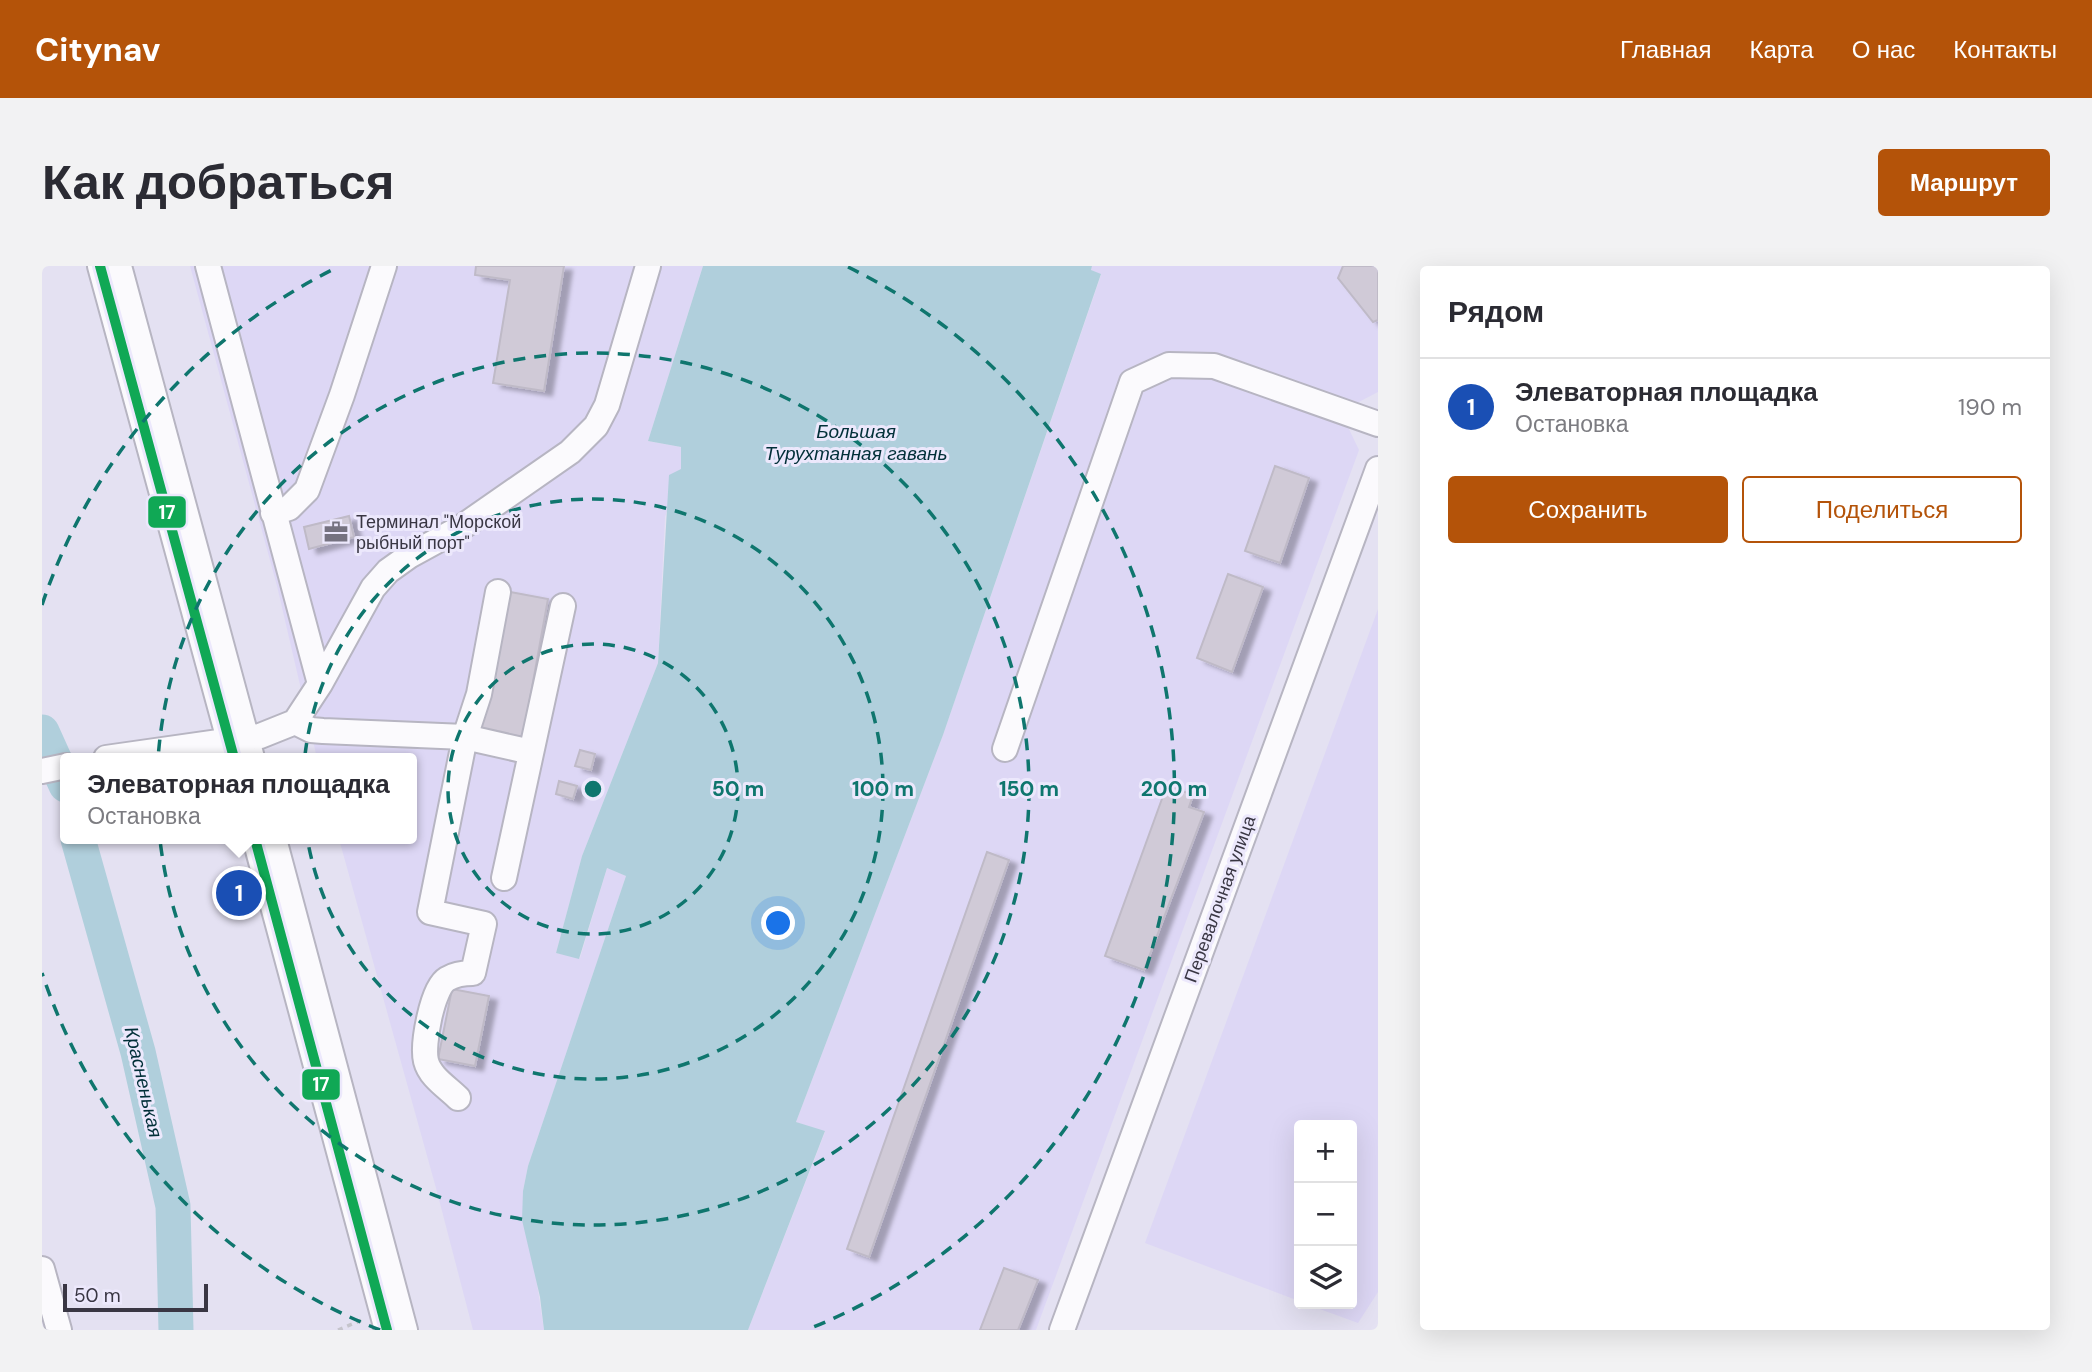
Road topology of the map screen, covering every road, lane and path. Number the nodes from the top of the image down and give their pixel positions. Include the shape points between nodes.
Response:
1 (100, 266) edge
2 (119, 266) edge
3 (208, 266) edge
4 (384, 266) edge
5 (648, 266) edge
6 (1378, 424) edge
7 (1378, 469) edge
8 (273, 513) junction
9 (498, 592) dead end
10 (563, 606) dead end
11 (320, 684) junction
12 (295, 722) junction
13 (465, 737) junction
14 (241, 749) edge
15 (1005, 749) dead end
16 (531, 752) junction
17 (181, 753) edge
18 (60, 767) edge
19 (42, 771) edge
20 (257, 844) edge
21 (275, 844) edge
22 (504, 878) dead end
23 (458, 1097) dead end
24 (42, 1269) edge
25 (364, 1319) dead end
26 (58, 1330) edge
27 (338, 1330) edge
28 (387, 1330) edge
29 (405, 1330) edge
30 (1062, 1330) edge

1 - 14 street
2 - 14 street
3 - 8 street
4 - 8 street via 307,490 289,508
5 - 11 street via 607,405 596,426 570,452 462,527 388,571 373,588
6 - 15 street via 1214,366 1169,365 1132,382
7 - 30 street, Перевалочная улица
8 - 11 street
9 - 13 street via 479,694
10 - 16 street
11 - 12 street
12 - 13 street via 311,730
12 - 14 street
13 - 16 street
13 - 23 street via 430,912 484,924 473,973 444,979 437,989 425,1044 426,1062 433,1075
14 - 17 street
16 - 22 street
18 - 19 street
20 - 28 street
21 - 29 street
24 - 26 street
25 - 27 path

